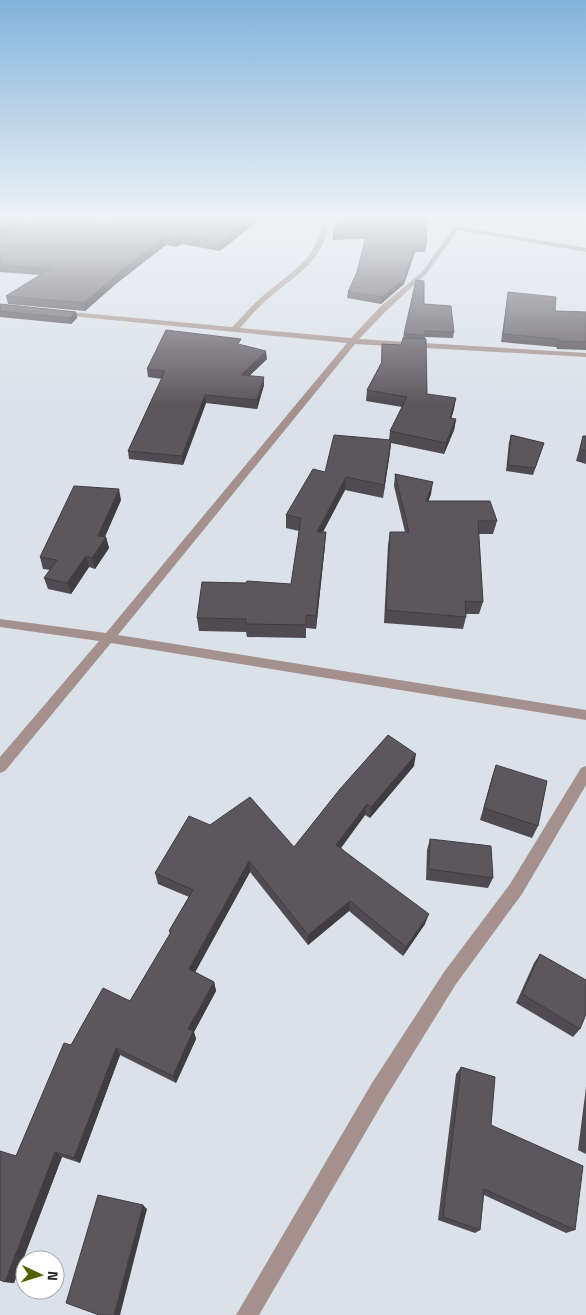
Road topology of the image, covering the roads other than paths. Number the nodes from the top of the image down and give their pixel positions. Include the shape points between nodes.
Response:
1 (284, 281) edge
2 (414, 281) edge
3 (49, 312) edge
4 (236, 329) junction
5 (353, 341) junction
6 (586, 356) edge
7 (0, 623) edge
8 (108, 638) junction
9 (586, 715) edge
10 (0, 767) edge
11 (586, 772) edge
12 (246, 1315) edge

1 - 4 street
2 - 5 street via 382,309
3 - 4 street
4 - 5 street
5 - 6 street
5 - 8 street
7 - 8 street
8 - 9 street
8 - 10 street
11 - 12 street via 516,889 450,978 379,1090

